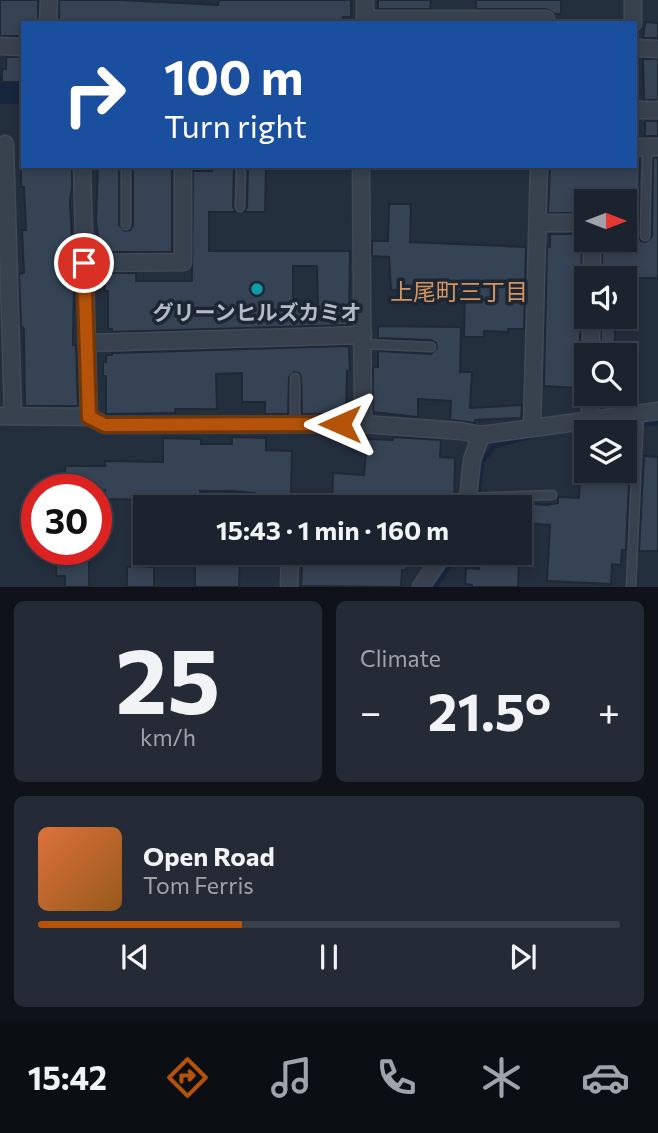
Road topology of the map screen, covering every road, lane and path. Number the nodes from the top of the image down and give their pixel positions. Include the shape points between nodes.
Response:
1 (49, 0) edge
2 (365, 0) edge
3 (633, 0) edge
4 (546, 19) dead end
5 (48, 21) edge
6 (365, 21) edge
7 (633, 21) edge
8 (0, 46) edge
9 (21, 47) edge
10 (637, 48) edge
11 (658, 49) edge
12 (637, 110) edge
13 (658, 110) edge
14 (3, 144) edge
15 (21, 144) edge
16 (647, 147) edge
17 (82, 168) edge
18 (126, 168) edge
19 (183, 168) edge
20 (241, 168) edge
21 (361, 168) edge
22 (539, 168) edge
23 (240, 207) dead end
24 (574, 222) edge
25 (538, 223) junction
26 (126, 225) dead end
27 (645, 236) dead end
28 (4, 245) edge
29 (84, 263) junction
30 (363, 340) junction
31 (87, 343) junction
32 (432, 347) dead end
33 (295, 378) dead end
34 (590, 406) edge
35 (658, 411) edge
36 (6, 416) edge
37 (89, 417) junction
38 (590, 420) edge
39 (574, 422) edge
40 (638, 422) joint
41 (363, 424) junction
42 (295, 425) junction
43 (532, 428) junction
44 (481, 435) junction
45 (473, 495) edge
46 (552, 495) dead end
47 (532, 496) edge
48 (290, 565) edge
49 (436, 565) edge
50 (289, 587) edge
51 (421, 587) edge
52 (631, 587) edge

1 - 5 street
2 - 6 street
3 - 7 street
4 - 6 street
8 - 9 street
10 - 11 street
12 - 13 street
14 - 15 street
14 - 28 street
16 - 27 lane
17 - 29 street
18 - 26 lane
19 - 29 street via 183,262
20 - 23 lane
21 - 30 street
22 - 25 street
24 - 25 street
25 - 43 street
28 - 36 street
29 - 31 street
30 - 31 street
30 - 32 lane
30 - 41 street
31 - 37 street
33 - 42 lane
34 - 38 street
35 - 40 street
36 - 37 street
37 - 42 street via 105,425
39 - 43 street
40 - 52 lane
41 - 42 street
41 - 44 street
43 - 44 street
44 - 45 street via 472,460
46 - 47 lane
48 - 50 street
49 - 51 street

